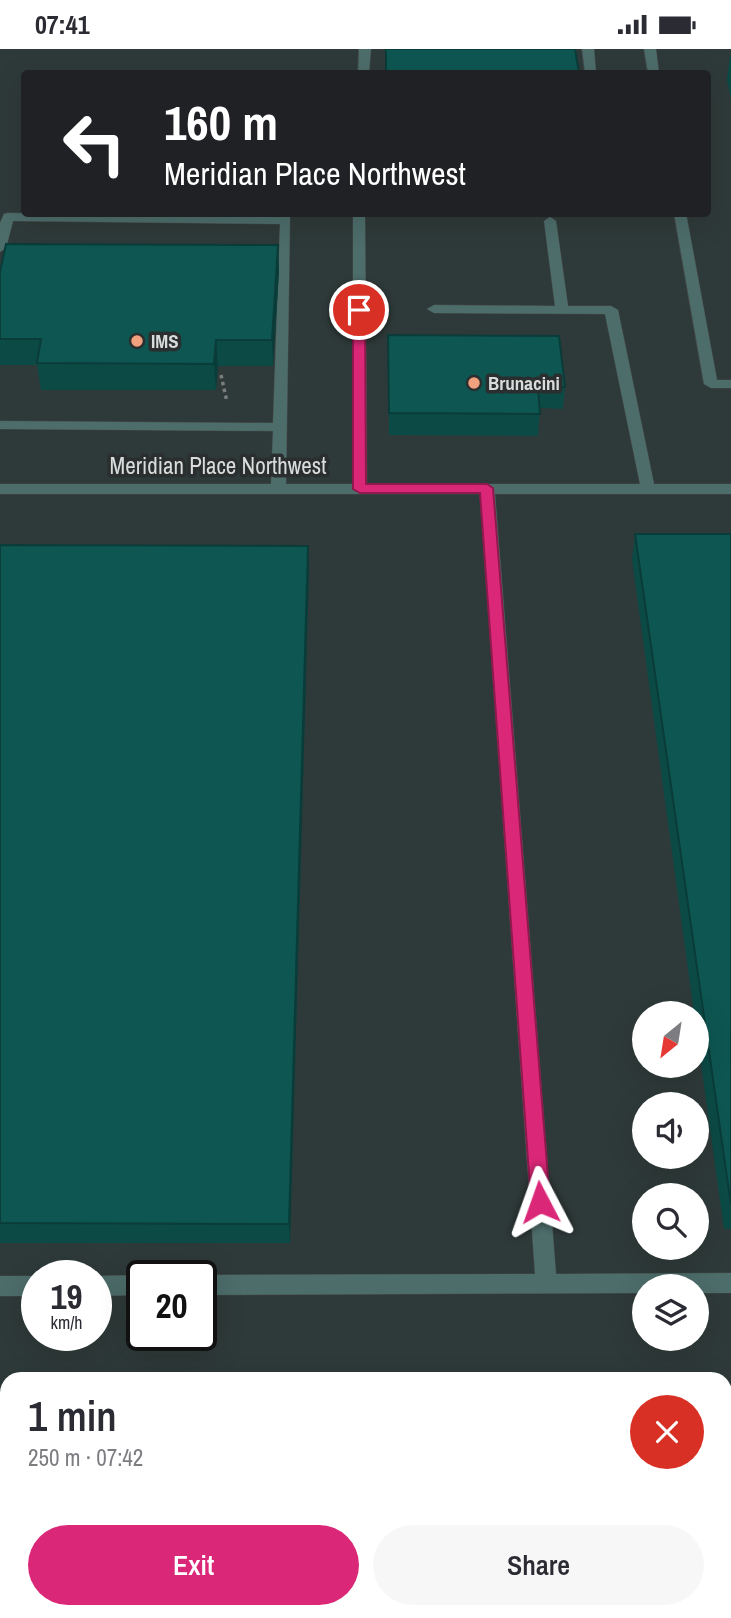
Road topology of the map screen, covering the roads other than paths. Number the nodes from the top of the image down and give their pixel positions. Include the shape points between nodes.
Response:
1 (365, 49) edge
2 (588, 49) edge
3 (650, 49) edge
4 (364, 70) edge
5 (591, 70) edge
6 (654, 70) edge
7 (359, 217) edge
8 (681, 217) edge
9 (550, 221) dead end
10 (0, 249) edge
11 (434, 309) dead end
12 (562, 309) junction
13 (731, 384) edge
14 (0, 425) edge
15 (280, 427) junction
16 (487, 488) junction
17 (0, 489) edge
18 (278, 489) junction
19 (360, 489) junction
20 (648, 489) junction
21 (731, 489) edge
22 (731, 1283) edge
23 (546, 1284) junction
24 (217, 1285) edge
25 (0, 1286) edge
26 (21, 1286) edge

1 - 4 street
2 - 5 street
3 - 6 street
7 - 19 street
8 - 13 street via 710,384
9 - 12 street
10 - 15 street via 8,217 286,220
11 - 12 street
12 - 20 street via 611,310
14 - 15 street
15 - 18 street
16 - 19 street, Meridian Place Northwest
16 - 20 street, Meridian Place Northwest
16 - 23 street
17 - 18 street, Meridian Place Northwest
18 - 19 street, Meridian Place Northwest
20 - 21 street, Meridian Place Northwest
22 - 23 street
23 - 24 street
25 - 26 street

